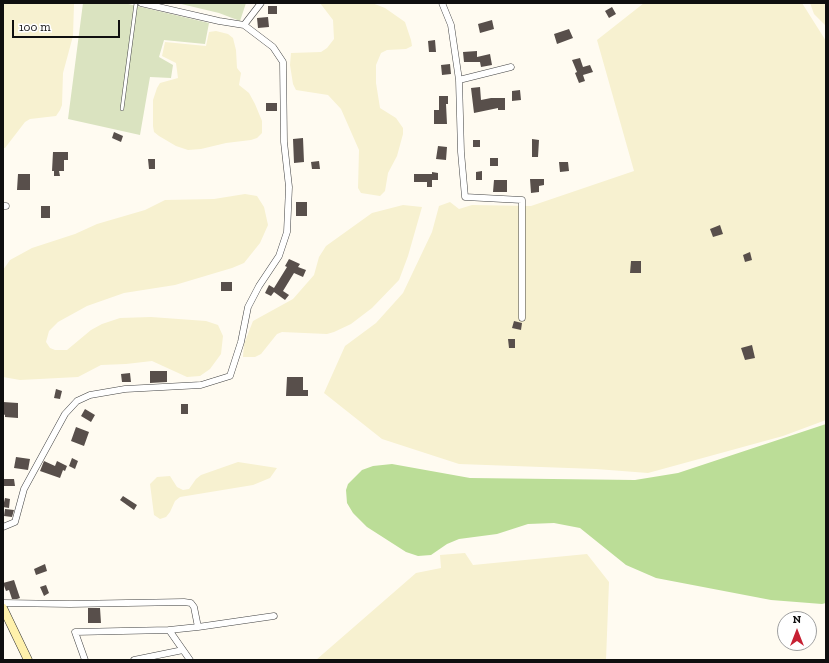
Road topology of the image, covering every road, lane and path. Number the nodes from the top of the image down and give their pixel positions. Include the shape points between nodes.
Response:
1 (136, 3) edge
2 (141, 3) edge
3 (261, 3) edge
4 (442, 3) edge
5 (244, 25) junction
6 (511, 67) dead end
7 (459, 80) junction
8 (122, 109) dead end
9 (522, 318) dead end
10 (3, 527) edge
11 (3, 603) edge
12 (3, 608) edge
13 (274, 616) dead end
14 (198, 627) junction
15 (169, 630) junction
16 (183, 650) junction
17 (28, 660) edge
18 (85, 660) edge
19 (134, 660) edge
20 (190, 660) edge

1 - 8 lane
2 - 5 street
3 - 5 street
4 - 7 street via 450,25
5 - 10 street via 273,47 283,62 284,142 289,187 287,232 279,256 248,307 241,342 230,376 201,385 104,392 77,401 65,414 24,489 15,522
6 - 7 street
7 - 9 street via 460,152 465,197 522,200
11 - 14 street via 184,602 191,603 194,608
12 - 17 main road
13 - 14 street
14 - 15 street
15 - 16 street
15 - 18 street via 75,632
16 - 19 street
16 - 20 street

